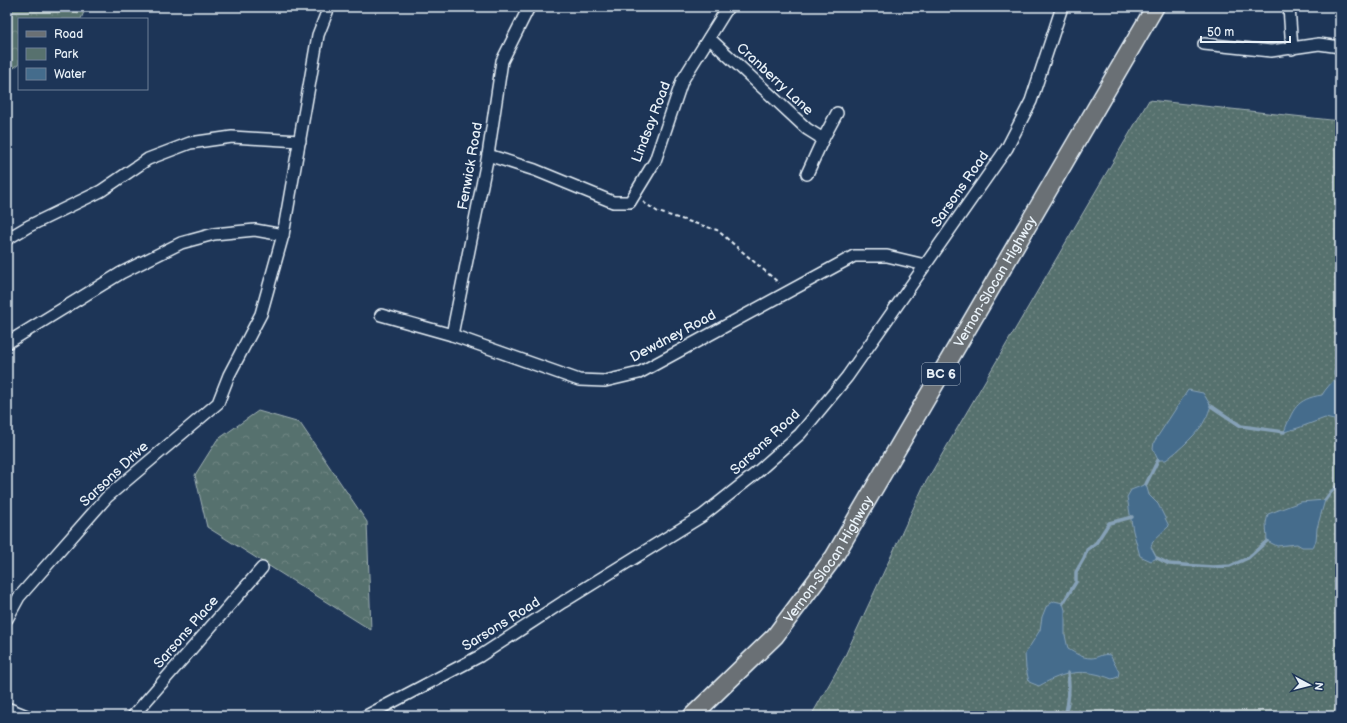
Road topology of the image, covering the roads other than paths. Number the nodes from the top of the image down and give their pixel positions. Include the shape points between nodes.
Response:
1 (329, 7) edge
2 (529, 7) edge
3 (728, 7) edge
4 (1062, 7) edge
5 (1155, 7) edge
6 (1289, 7) edge
7 (709, 38) junction
8 (1204, 44) dead end
9 (1340, 47) edge
10 (1292, 49) junction
11 (837, 113) dead end
12 (823, 139) junction
13 (300, 142) junction
14 (488, 155) junction
15 (807, 174) dead end
16 (283, 235) junction
17 (7, 239) edge
18 (925, 265) junction
19 (380, 315) dead end
20 (452, 335) junction
21 (7, 343) edge
22 (262, 568) dead end
23 (7, 619) edge
24 (7, 708) edge
25 (27, 716) edge
26 (133, 716) edge
27 (366, 716) edge
28 (692, 716) edge

1 - 13 street, Sarsons Drive via 318,35
2 - 14 street, Fenwick Road via 502,61
3 - 7 street, Lindsay Road
4 - 18 street, Sarsons Road via 1031,101 1007,148
5 - 28 main road, Vernon-Slocan Highway / BC 6 via 834,557 775,636
6 - 10 street
7 - 12 street, Cranberry Lane via 807,129
7 - 14 street, Lindsay Road via 682,81 655,161 630,202 614,202 535,170
8 - 10 street via 1271,51
9 - 10 street via 1319,44
11 - 12 street, Cranberry Lane
12 - 15 street, Cranberry Lane
13 - 16 street, Sarsons Drive
13 - 17 street via 232,137 190,143 148,159 101,191
14 - 20 street, Fenwick Road
16 - 21 street via 255,230 214,234 181,243 121,273
16 - 23 street, Sarsons Drive via 260,314 218,402 107,498 19,596
18 - 20 street, Dewdney Road via 887,256 854,256 639,373 605,382 579,380
18 - 27 street, Sarsons Road via 847,377 800,434 755,474 702,516 480,656
19 - 20 street, Dewdney Road
22 - 26 street, Sarsons Place
24 - 25 street

